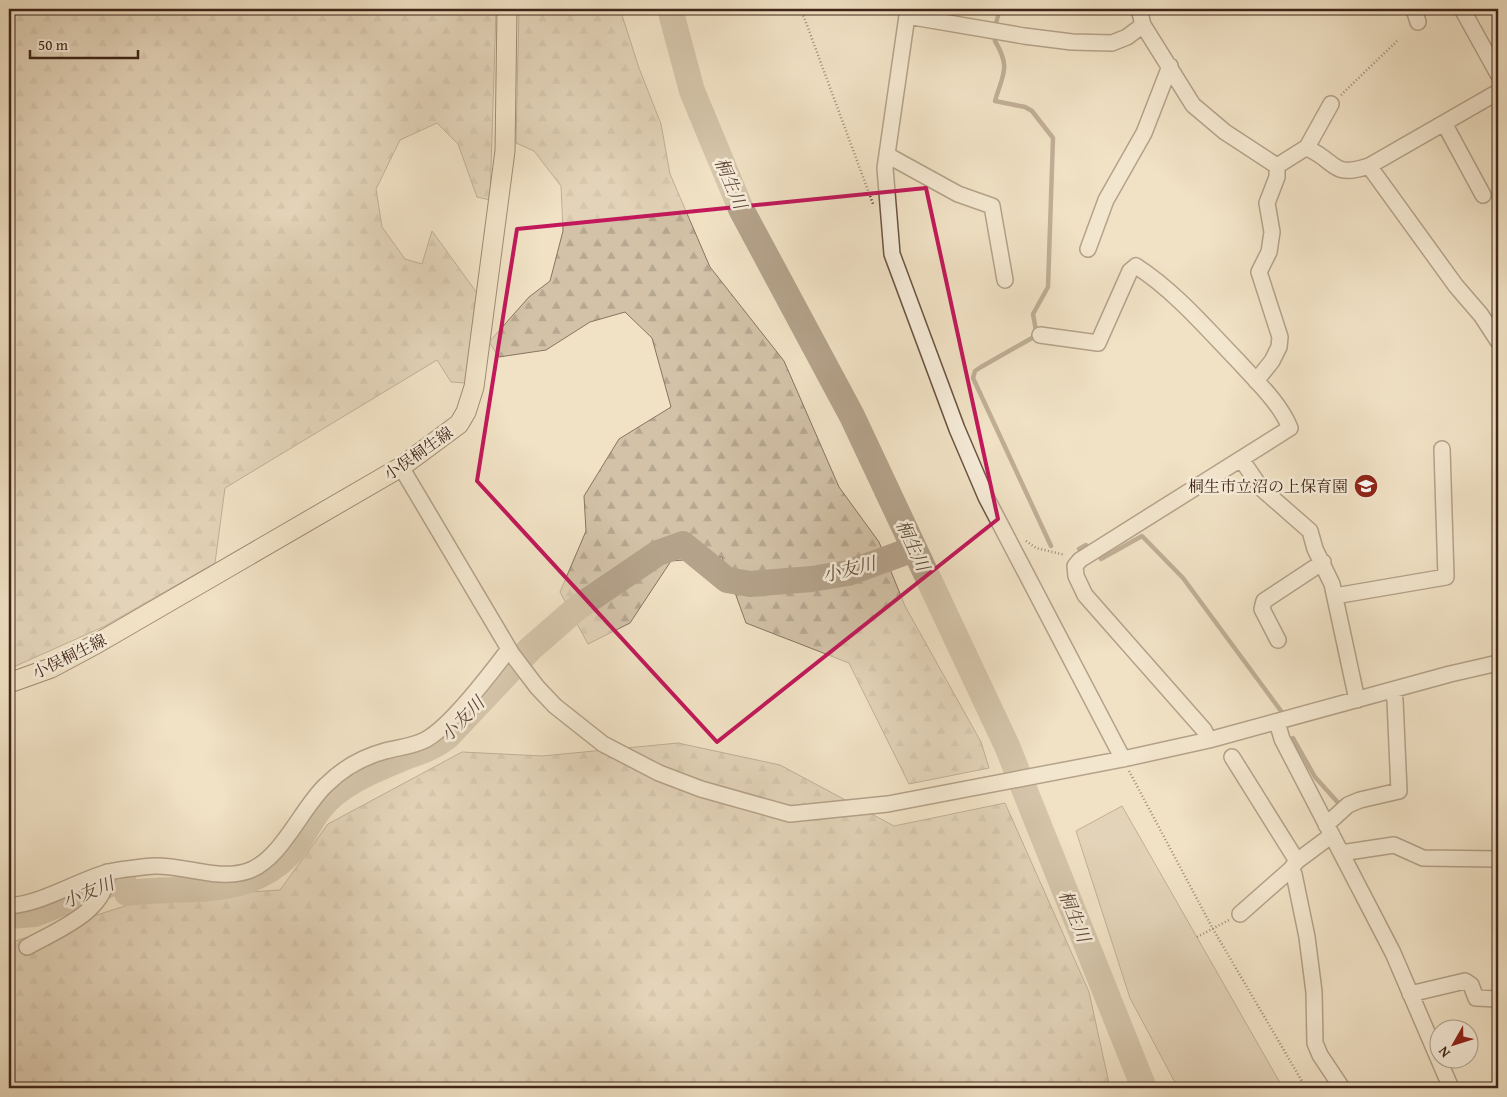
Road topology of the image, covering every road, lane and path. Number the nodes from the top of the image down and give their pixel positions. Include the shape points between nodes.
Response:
1 (507, 9) edge
2 (801, 9) edge
3 (1139, 9) edge
4 (1462, 9) edge
5 (907, 12) edge
6 (1143, 25) junction
7 (1397, 41) dead end
8 (1170, 66) junction
9 (1498, 74) edge
10 (1498, 92) edge
11 (1331, 104) joint
12 (1444, 123) junction
13 (1306, 149) junction
14 (887, 155) junction
15 (1277, 166) junction
16 (1369, 166) junction
17 (1482, 195) dead end
18 (874, 207) dead end
19 (1088, 248) dead end
20 (1005, 280) dead end
21 (1040, 335) dead end
22 (1498, 341) edge
23 (1256, 381) junction
24 (1442, 449) dead end
25 (1242, 459) junction
26 (401, 468) junction
27 (1024, 538) dead end
28 (1070, 560) junction
29 (1323, 562) junction
30 (1334, 596) junction
31 (1278, 640) dead end
32 (510, 651) junction
33 (1498, 663) edge
34 (9, 683) edge
35 (1392, 690) junction
36 (1357, 700) junction
37 (1277, 722) junction
38 (1209, 740) junction
39 (1232, 757) dead end
40 (1122, 762) junction
41 (1329, 830) junction
42 (1341, 853) junction
43 (1498, 859) edge
44 (1293, 865) junction
45 (107, 874) junction
46 (9, 906) edge
47 (1240, 914) dead end
48 (1215, 928) junction
49 (1197, 937) dead end
50 (27, 947) dead end
51 (1410, 994) junction
52 (1498, 999) edge
53 (1306, 1088) edge
54 (1342, 1088) edge
55 (1451, 1088) edge

1 - 26 main road, 小俣桐生線 via 505,151 474,387 459,424
2 - 18 path
3 - 6 street
4 - 9 street
5 - 6 street via 1024,36 1104,43 1128,37
5 - 14 street
6 - 8 street
7 - 11 path
8 - 15 street via 1193,105 1225,132
8 - 19 street via 1144,133 1106,200
10 - 12 street
11 - 13 street
12 - 16 street
12 - 17 street
13 - 15 street
13 - 16 street via 1314,151 1343,172
14 - 20 street via 958,194 992,206
14 - 40 street via 885,179 892,254 956,429 986,498
15 - 23 street via 1277,177 1267,203 1272,232 1269,252 1259,272 1280,338 1279,347
16 - 22 street
21 - 23 street via 1098,343 1130,271 1136,266 1163,284
23 - 25 street via 1290,428
24 - 30 street via 1448,574 1444,578
25 - 28 street via 1080,560
25 - 29 street via 1261,488 1308,526
26 - 32 street
26 - 34 main road, 小俣桐生線 via 96,644 51,668
27 - 28 path via 1036,548
28 - 38 street via 1084,595 1204,730
29 - 30 street
29 - 31 street via 1264,600 1262,609
30 - 36 street
32 - 40 street via 555,706 603,744 637,763 701,789 790,814 888,804
32 - 45 street via 441,730 409,747 367,757 326,785 312,800 297,825 261,864 232,874 170,866
33 - 35 street
35 - 36 street
35 - 41 street via 1399,791 1348,805
36 - 37 street
37 - 38 street
37 - 41 street
38 - 40 street
39 - 44 street
40 - 48 path
41 - 42 street
41 - 44 street
42 - 43 street via 1394,845 1423,858
42 - 51 street
44 - 47 street
44 - 54 street via 1314,992 1315,1043
45 - 46 street
45 - 50 street via 102,894 84,914
48 - 49 path
48 - 53 path
51 - 52 street via 1465,982 1476,998
51 - 55 street

